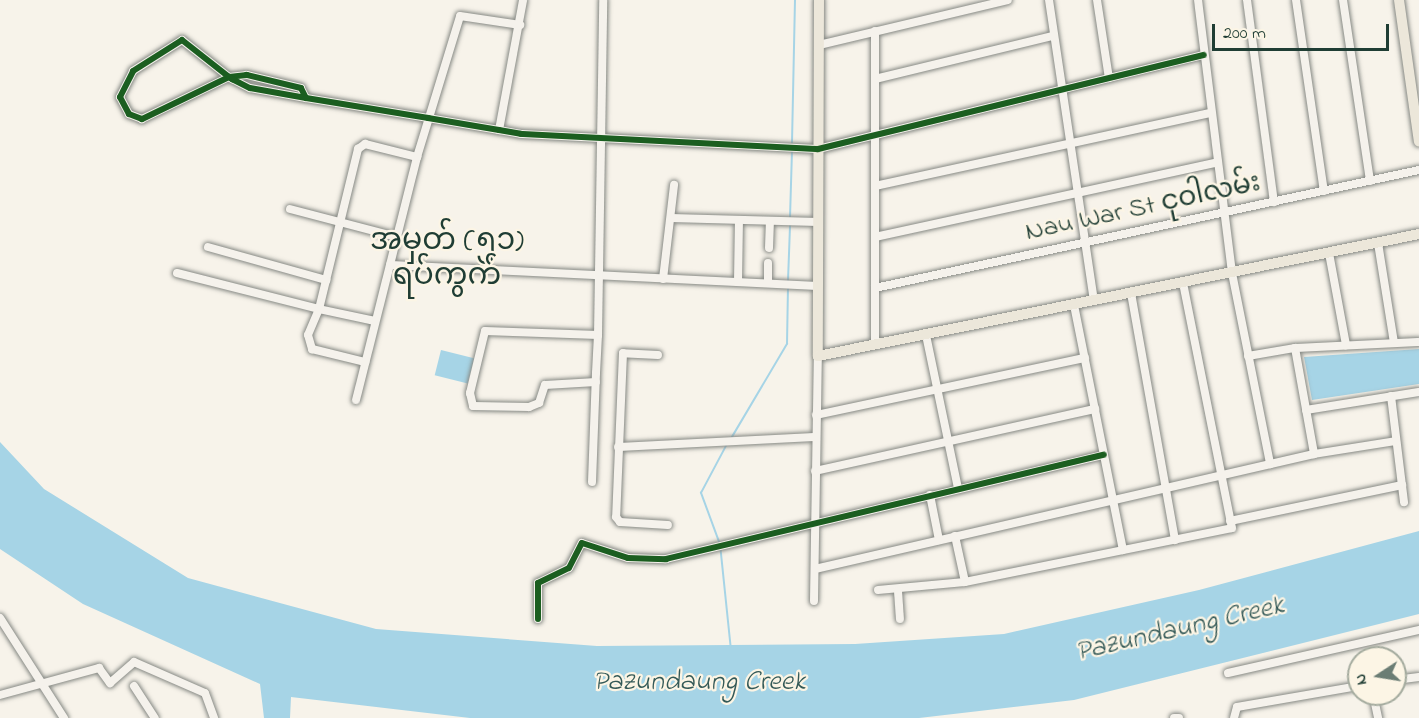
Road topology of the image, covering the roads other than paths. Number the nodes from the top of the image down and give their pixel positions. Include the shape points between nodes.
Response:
1 (523, 0) edge
2 (603, 0) edge
3 (819, 0) edge
4 (1008, 0) edge
5 (1049, 0) edge
6 (1097, 0) edge
7 (1198, 0) edge
8 (1246, 0) edge
9 (1296, 0) edge
10 (1343, 0) edge
11 (1399, 0) edge
12 (520, 25) junction
13 (875, 31) junction
14 (1053, 36) junction
15 (819, 45) junction
16 (1204, 55) junction
17 (229, 77) junction
18 (1109, 78) junction
19 (875, 79) junction
20 (1415, 87) edge
21 (1061, 91) junction
22 (1211, 113) junction
23 (428, 118) junction
24 (499, 130) junction
25 (875, 134) junction
26 (602, 142) junction
27 (1419, 142) edge
28 (1068, 144) junction
29 (818, 149) junction
30 (417, 157) junction
31 (1218, 162) junction
32 (1419, 170) edge
33 (1371, 181) junction
34 (674, 185) dead end
35 (875, 186) junction
36 (1324, 191) junction
37 (1076, 195) junction
38 (1274, 201) junction
39 (290, 209) dead end
40 (1226, 212) junction
41 (671, 218) junction
42 (739, 220) junction
43 (770, 221) junction
44 (340, 222) junction
45 (818, 222) junction
46 (1419, 234) edge
47 (397, 237) junction
48 (875, 237) junction
49 (1084, 243) junction
50 (1378, 243) junction
51 (207, 247) dead end
52 (769, 248) dead end
53 (1329, 253) junction
54 (768, 263) dead end
55 (390, 265) junction
56 (177, 273) dead end
57 (1232, 273) junction
58 (600, 276) junction
59 (663, 279) junction
60 (326, 280) junction
61 (738, 282) junction
62 (1183, 283) junction
63 (768, 284) junction
64 (818, 286) junction
65 (875, 288) junction
66 (1131, 293) junction
67 (1094, 301) junction
68 (1074, 305) junction
69 (319, 309) junction
70 (375, 321) junction
71 (598, 335) junction
72 (926, 335) junction
73 (1419, 342) edge
74 (1394, 343) junction
75 (879, 344) junction
76 (1346, 345) junction
77 (1294, 348) junction
78 (658, 355) dead end
79 (818, 356) junction
80 (1248, 356) junction
81 (1085, 358) junction
82 (365, 362) junction
83 (596, 382) junction
84 (938, 389) junction
85 (1419, 392) edge
86 (1391, 396) junction
87 (356, 400) dead end
88 (1095, 409) junction
89 (1306, 410) junction
90 (816, 415) junction
91 (815, 437) junction
92 (948, 441) junction
93 (1396, 441) junction
94 (618, 447) junction
95 (1104, 454) junction
96 (1314, 454) junction
97 (1270, 464) junction
98 (815, 471) junction
99 (1221, 476) junction
100 (592, 482) dead end
101 (1402, 484) junction
102 (958, 488) junction
103 (1166, 488) junction
104 (930, 495) junction
105 (1113, 499) junction
106 (1404, 502) dead end
107 (816, 524) junction
108 (669, 525) dead end
109 (1231, 525) junction
110 (955, 536) junction
111 (939, 540) junction
112 (1175, 540) junction
113 (1123, 550) junction
114 (815, 569) junction
115 (965, 582) junction
116 (878, 590) dead end
117 (898, 591) junction
118 (814, 601) dead end
119 (0, 618) edge
120 (538, 619) dead end
121 (900, 619) dead end
122 (1419, 630) edge
123 (1228, 673) dead end
124 (41, 682) junction
125 (135, 686) dead end
126 (1347, 688) edge
127 (0, 695) edge
128 (62, 716) edge
129 (52, 718) edge
130 (155, 718) edge
131 (214, 718) edge
132 (1174, 718) edge
133 (1179, 718) edge
134 (1234, 718) edge

1 - 12 street
2 - 26 street
3 - 15 main road
4 - 13 street
5 - 14 street
6 - 18 street
7 - 16 street
8 - 38 street
9 - 36 street
10 - 33 street
11 - 20 main road
12 - 23 street via 460,16
12 - 24 street
13 - 15 street
13 - 19 street
14 - 19 street
14 - 21 street
15 - 29 main road
16 - 18 street
16 - 22 street
17 - 17 street via 151,118 129,114 120,97 133,71 182,40
17 - 23 street via 250,88
18 - 21 street
19 - 25 street
20 - 27 main road
21 - 25 street
21 - 28 street
22 - 28 street
22 - 31 street
23 - 24 street
23 - 30 street
24 - 26 street
25 - 29 street
25 - 35 street
26 - 29 street
26 - 58 street
28 - 35 street
28 - 37 street
29 - 45 main road
30 - 44 street via 361,146
30 - 47 street
31 - 37 street
31 - 40 street
32 - 33 street, Nau War St ငုဝါလမ်း
33 - 36 street, Nau War St ငုဝါလမ်း
34 - 41 street
35 - 48 street
36 - 38 street, Nau War St ငုဝါလမ်း
37 - 48 street
37 - 49 street
38 - 40 street, Nau War St ငုဝါလမ်း
39 - 44 street
40 - 49 street, Nau War St ငုဝါလမ်း
40 - 57 street
41 - 42 street
41 - 59 street
42 - 43 street
42 - 61 street
43 - 45 street
43 - 52 street
44 - 47 street
44 - 60 street
45 - 64 main road
46 - 50 main road
47 - 55 street
48 - 65 street
49 - 65 street, Nau War St ငုဝါလမ်း
49 - 67 street
50 - 53 main road
50 - 74 street
51 - 60 street
53 - 57 main road
53 - 76 street
54 - 63 street
55 - 58 street
55 - 70 street
56 - 69 street
57 - 62 main road
57 - 80 street
58 - 59 street
58 - 71 street
59 - 61 street
60 - 69 street
61 - 63 street
62 - 66 main road
62 - 99 street
63 - 64 street
64 - 79 main road
65 - 75 street
66 - 67 main road
66 - 103 street
67 - 68 main road
68 - 72 main road
68 - 81 street
69 - 70 street
69 - 82 street via 308,335 312,349
70 - 82 street
71 - 83 street
71 - 83 street via 485,331 470,393 473,406 529,407 539,403 545,385
72 - 75 main road
72 - 84 street
73 - 74 street
74 - 76 street
75 - 79 main road
76 - 77 street
77 - 80 street
77 - 89 street
78 - 94 street via 623,353
79 - 90 street
80 - 97 street
81 - 84 street
81 - 88 street
82 - 87 street
83 - 100 street
84 - 90 street
84 - 92 street
85 - 86 street
86 - 89 street
86 - 93 street
88 - 92 street
88 - 95 street
89 - 96 street
90 - 91 street
91 - 94 street
91 - 98 street
92 - 98 street
92 - 102 street
93 - 96 street
93 - 101 street
94 - 108 street via 617,521
95 - 102 street
95 - 105 street
96 - 97 street
97 - 99 street
98 - 107 street
99 - 103 street
99 - 109 street
101 - 106 street
101 - 109 street
102 - 104 street
103 - 105 street
103 - 112 street
104 - 107 street
104 - 111 street
105 - 110 street
105 - 113 street
107 - 114 street
107 - 120 street via 645,561 582,543 569,568 538,583
109 - 112 street
110 - 111 street
110 - 115 street
111 - 114 street
112 - 113 street
113 - 115 street
114 - 118 street
115 - 117 street
116 - 117 street
117 - 121 street
119 - 124 street
122 - 123 street
124 - 127 street
124 - 128 street
124 - 131 street via 99,668 110,683 134,662 205,693
125 - 130 street
126 - 134 street via 1237,707
128 - 129 street
132 - 133 street

